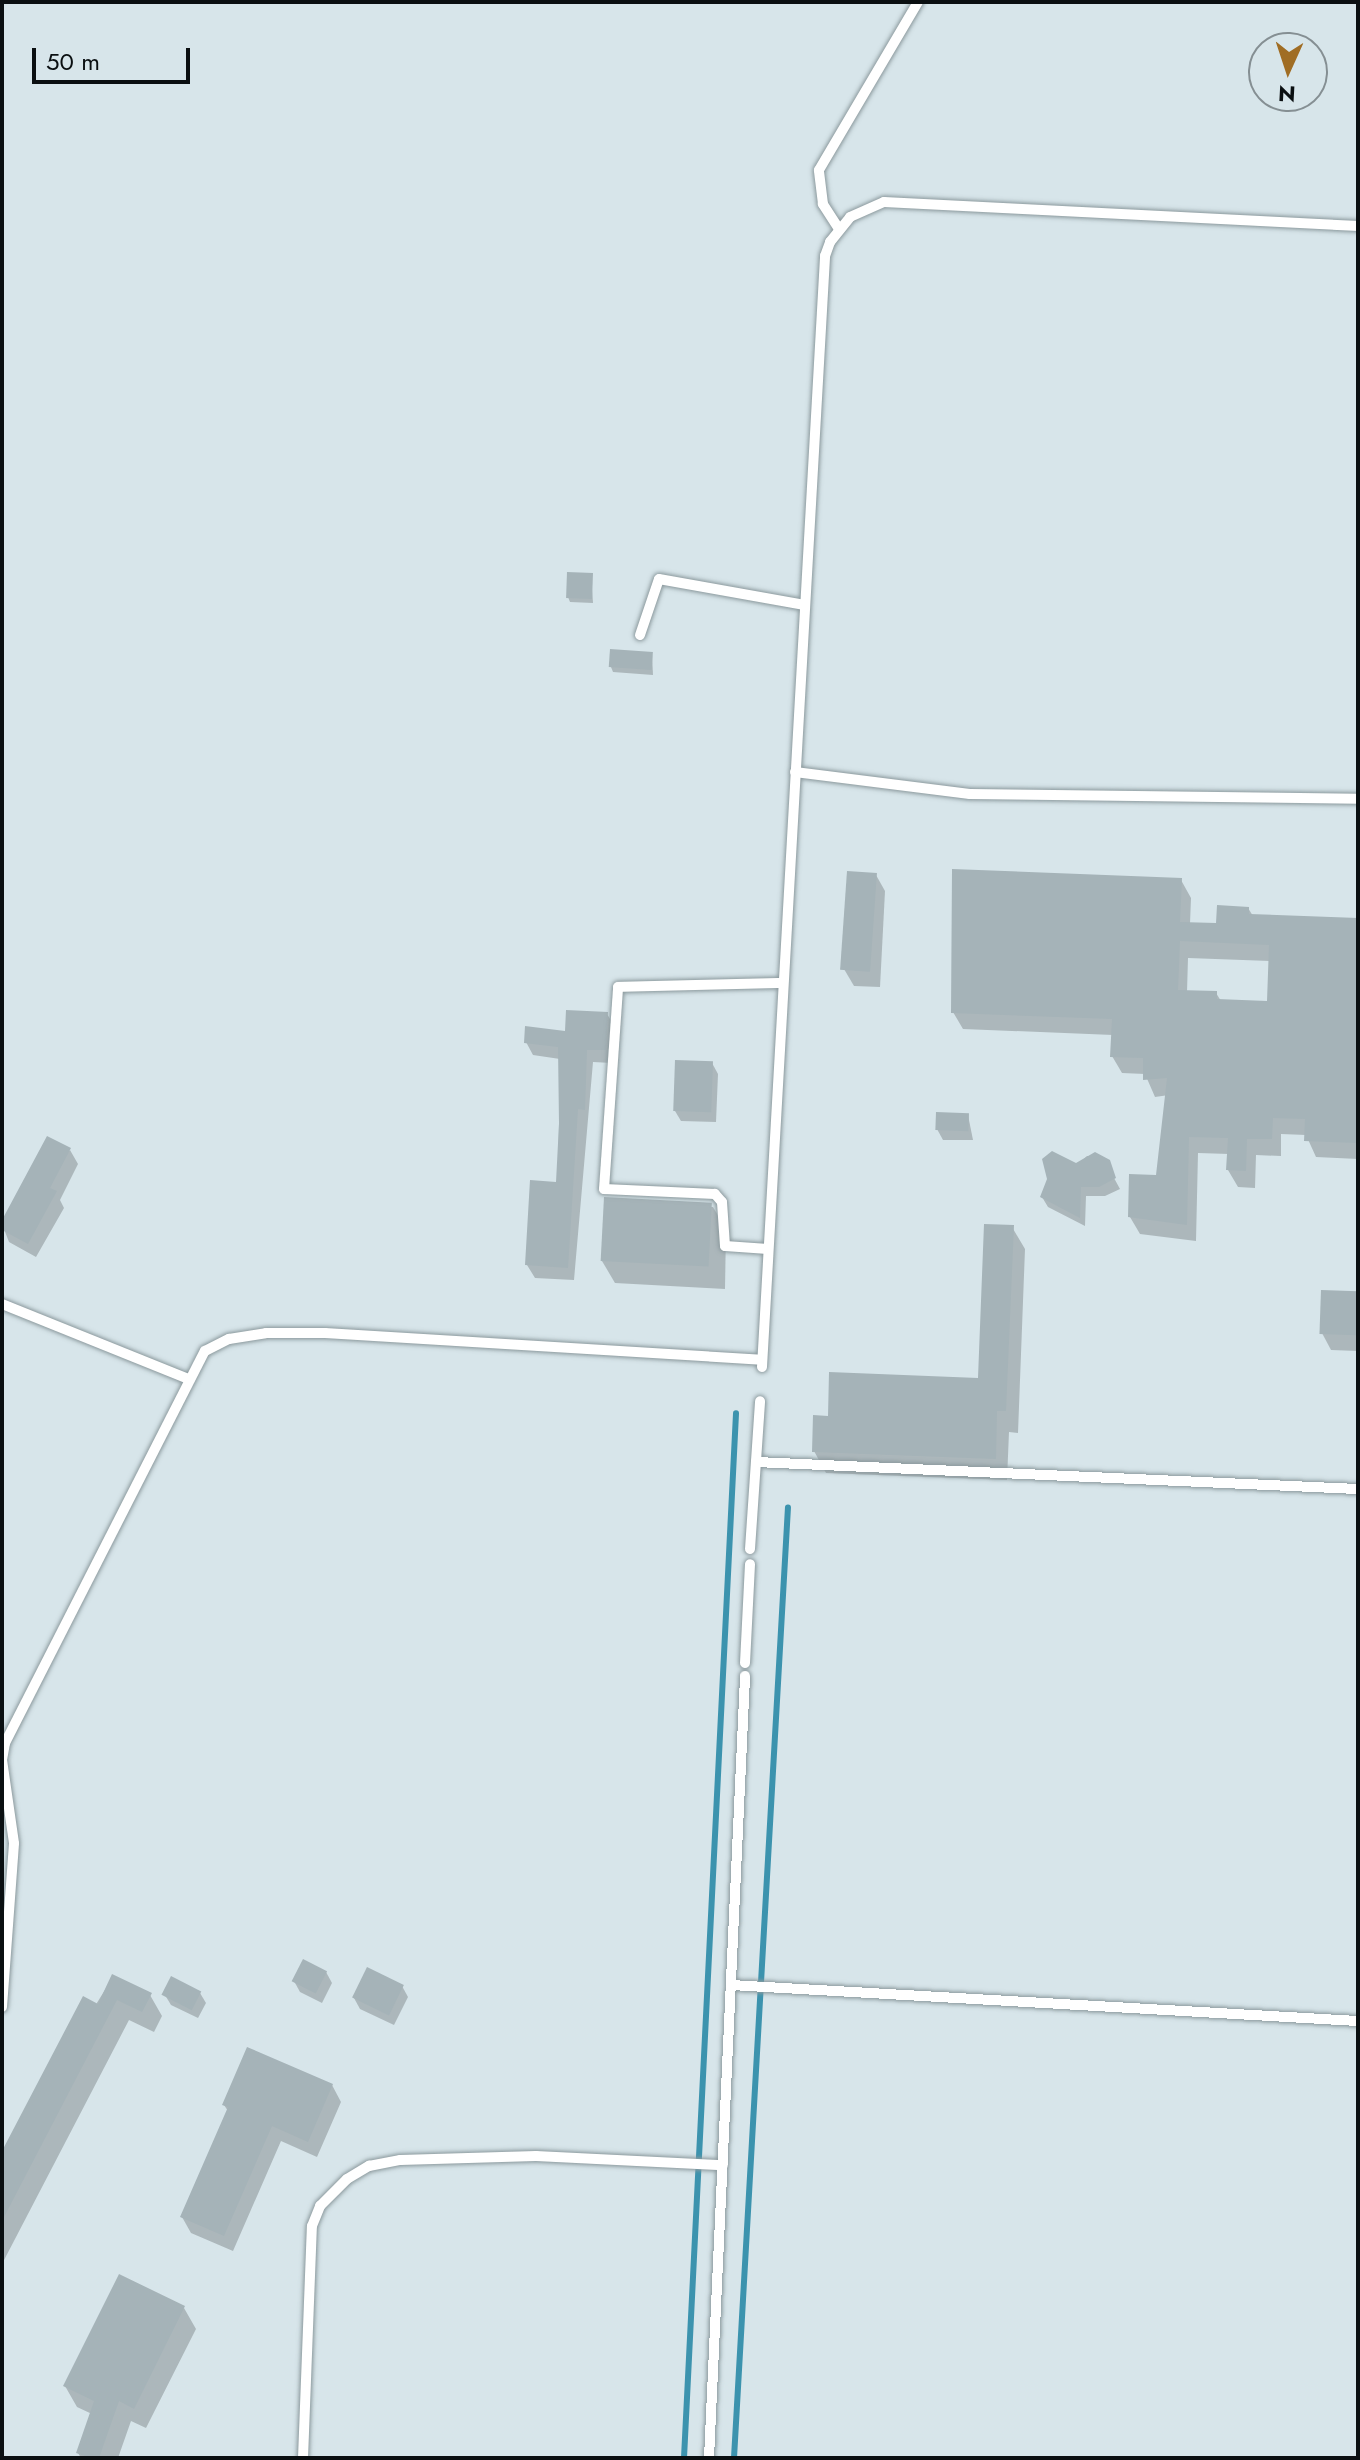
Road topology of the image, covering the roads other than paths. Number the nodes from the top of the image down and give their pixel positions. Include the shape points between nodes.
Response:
1 (918, 2) edge
2 (1358, 226) edge
3 (839, 229) junction
4 (805, 605) junction
5 (640, 635) dead end
6 (795, 772) junction
7 (1358, 799) edge
8 (783, 983) junction
9 (768, 1249) junction
10 (2, 1304) edge
11 (189, 1379) junction
12 (760, 1401) dead end
13 (756, 1462) junction
14 (1358, 1489) edge
15 (750, 1549) dead end
16 (750, 1564) dead end
17 (745, 1663) dead end
18 (745, 1676) dead end
19 (731, 1985) junction
20 (2, 2007) edge
21 (1358, 2021) edge
22 (723, 2165) junction
23 (303, 2458) edge
24 (709, 2458) edge

1 - 3 lane via 819,170 823,204
2 - 3 lane via 884,202
3 - 4 lane via 825,256
4 - 5 lane via 659,579
4 - 6 lane
6 - 7 lane via 970,794
6 - 8 lane
8 - 9 lane
8 - 9 lane via 618,987 605,1174 607,1193 719,1195 725,1246
9 - 11 lane via 761,1363 266,1333 229,1339 205,1351
10 - 11 lane
11 - 20 lane via 5,1743 2,1760 14,1843
12 - 13 lane
13 - 14 lane
13 - 15 lane
16 - 17 lane
18 - 19 lane
19 - 21 lane
19 - 22 lane
22 - 23 lane via 536,2156 400,2160 369,2166 347,2179 320,2206 312,2226
22 - 24 lane

